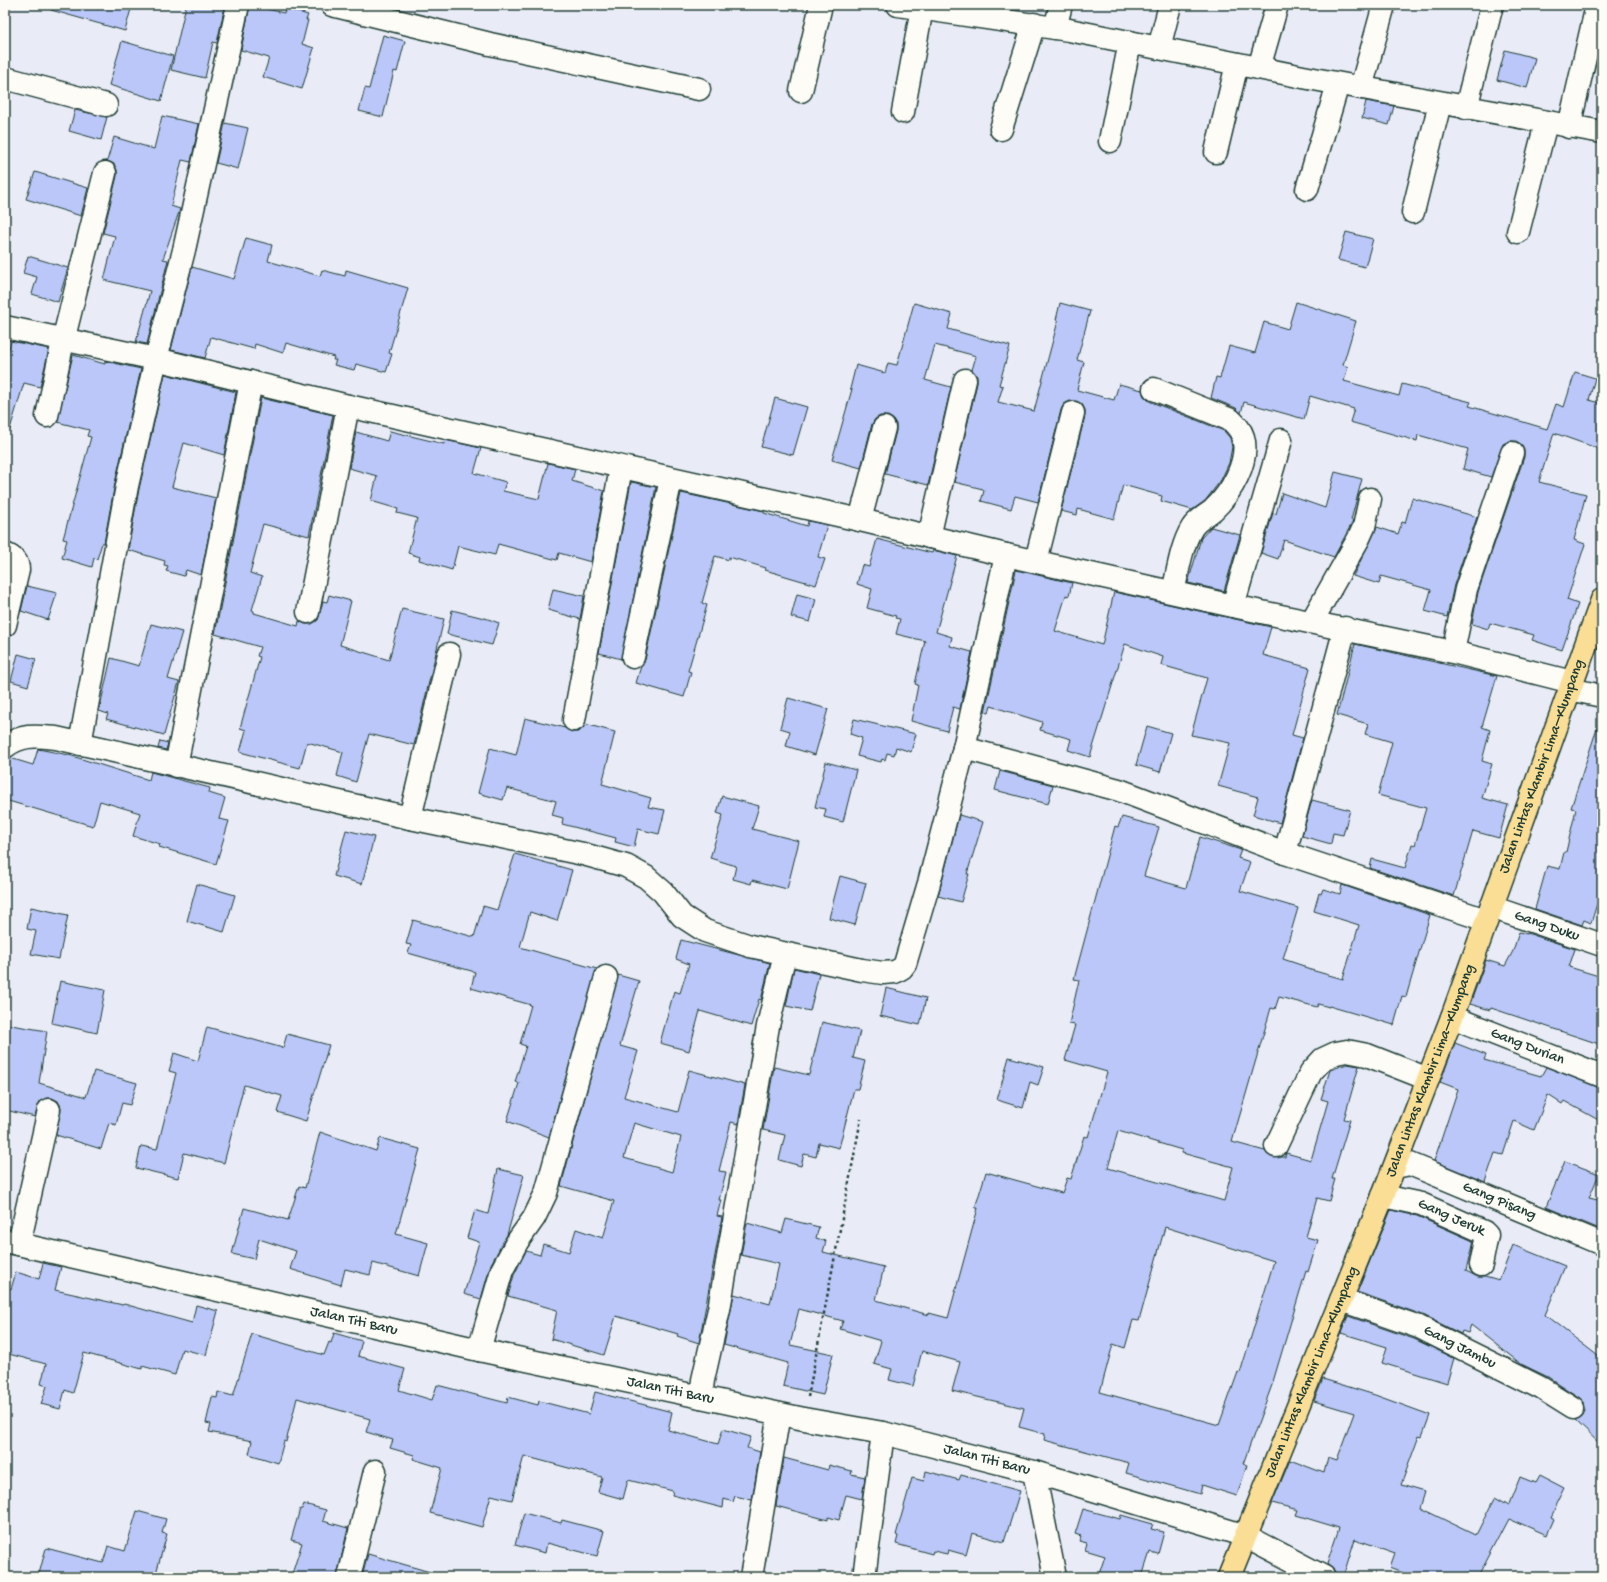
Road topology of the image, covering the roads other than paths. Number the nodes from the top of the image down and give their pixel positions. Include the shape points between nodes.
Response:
1 (238, 5) edge
2 (332, 5) edge
3 (821, 5) edge
4 (898, 5) edge
5 (1061, 5) edge
6 (1170, 5) edge
7 (1278, 5) edge
8 (1384, 5) edge
9 (1492, 5) edge
10 (935, 8) edge
11 (371, 9) edge
12 (1595, 14) dead end
13 (1044, 26) junction
14 (1130, 42) junction
15 (1160, 48) junction
16 (1237, 64) junction
17 (1259, 68) junction
18 (5, 78) edge
19 (1338, 84) junction
20 (1361, 88) junction
21 (699, 89) dead end
22 (801, 91) dead end
23 (1440, 103) junction
24 (106, 105) dead end
25 (1466, 108) junction
26 (903, 112) dead end
27 (1546, 123) junction
28 (1569, 127) junction
29 (1001, 130) dead end
30 (1602, 132) edge
31 (1110, 141) dead end
32 (1216, 152) dead end
33 (105, 173) dead end
34 (1307, 189) dead end
35 (1413, 212) dead end
36 (1518, 232) dead end
37 (5, 327) edge
38 (64, 341) junction
39 (156, 359) junction
40 (965, 380) dead end
41 (251, 382) junction
42 (1154, 389) dead end
43 (348, 406) junction
44 (1073, 413) dead end
45 (47, 416) dead end
46 (884, 428) dead end
47 (1281, 440) dead end
48 (1512, 453) dead end
49 (621, 468) junction
50 (671, 479) junction
51 (1370, 500) dead end
52 (860, 520) junction
53 (929, 537) junction
54 (5, 554) edge
55 (1006, 555) junction
56 (1036, 561) junction
57 (1173, 592) junction
58 (1233, 606) junction
59 (1601, 606) edge
60 (308, 612) dead end
61 (1312, 621) junction
62 (5, 625) edge
63 (1345, 628) junction
64 (1453, 652) junction
65 (449, 654) dead end
66 (633, 657) dead end
67 (1571, 685) junction
68 (1602, 696) edge
69 (574, 720) dead end
70 (80, 744) junction
71 (5, 747) edge
72 (964, 748) junction
73 (176, 766) junction
74 (410, 818) junction
75 (1285, 853) junction
76 (1488, 914) junction
77 (1602, 945) edge
78 (785, 954) junction
79 (606, 977) dead end
80 (1452, 1017) junction
81 (1602, 1076) edge
82 (1428, 1079) junction
83 (49, 1110) dead end
84 (1276, 1146) dead end
85 (1395, 1167) junction
86 (1383, 1196) junction
87 (12, 1242) edge
88 (1602, 1244) edge
89 (1481, 1265) dead end
90 (1341, 1300) junction
91 (478, 1350) junction
92 (701, 1397) junction
93 (1574, 1408) dead end
94 (779, 1414) junction
95 (884, 1433) junction
96 (375, 1471) dead end
97 (1034, 1472) junction
98 (1246, 1536) junction
99 (349, 1577) edge
100 (751, 1577) edge
101 (864, 1577) edge
102 (1055, 1577) edge
103 (1229, 1577) edge
104 (1324, 1577) edge

1 - 39 street via 184,250
2 - 11 street
3 - 22 street
4 - 10 street
5 - 13 street
6 - 15 street
7 - 17 street
8 - 20 street
9 - 25 street
10 - 13 street
10 - 26 street
11 - 21 street via 490,44
12 - 28 street
13 - 14 street
13 - 29 street
14 - 15 street
14 - 31 street
15 - 16 street
16 - 17 street
16 - 32 street
17 - 19 street
18 - 24 street
19 - 20 street
19 - 34 street
20 - 23 street
23 - 25 street
23 - 35 street
25 - 27 street
27 - 28 street
27 - 36 street
28 - 30 street
33 - 38 street
37 - 38 street
38 - 39 street
38 - 45 street
39 - 41 street
39 - 70 street via 127,486
40 - 53 street
41 - 43 street
41 - 73 street
42 - 57 street via 1231,420 1243,437 1243,458 1232,487 1212,510 1193,526 1187,538
43 - 49 street
43 - 60 street
44 - 56 street
46 - 52 street
47 - 58 street
48 - 64 street via 1466,589
49 - 50 street
49 - 69 street
50 - 52 street
50 - 66 street
51 - 61 street via 1364,526 1353,550
52 - 53 street
53 - 55 street
54 - 62 street via 12,556 18,564
55 - 56 street
55 - 72 street
56 - 57 street
57 - 58 street
58 - 61 street
59 - 67 main road, Jalan Lintas Klambir Lima–Klumpang
61 - 63 street
63 - 64 street
63 - 75 street
64 - 67 street
65 - 74 street
67 - 68 street
67 - 76 main road, Jalan Lintas Klambir Lima–Klumpang
70 - 71 street via 36,736 14,739
70 - 73 street
72 - 75 street, Gang Duku via 1119,790
72 - 78 street via 912,945 902,968 895,972 883,973
73 - 74 street
74 - 78 street via 583,854 626,866 646,877 663,892 682,916 705,931
75 - 76 street, Gang Duku
76 - 77 street, Gang Duku
76 - 80 main road, Jalan Lintas Klambir Lima–Klumpang
78 - 92 street via 768,1026 720,1309 704,1373
79 - 91 street via 546,1193 502,1270
80 - 81 street, Gang Durian
80 - 82 main road, Jalan Lintas Klambir Lima–Klumpang
82 - 84 street via 1368,1055 1347,1051 1336,1053 1311,1072
82 - 85 main road, Jalan Lintas Klambir Lima–Klumpang
83 - 87 street
85 - 86 main road, Jalan Lintas Klambir Lima–Klumpang
85 - 88 street, Gang Pisang via 1410,1164
86 - 89 street, Gang Jeruk via 1421,1204 1484,1232 1487,1240
86 - 90 main road, Jalan Lintas Klambir Lima–Klumpang
87 - 91 street, Jalan Titi Baru
90 - 93 street, Gang Jambu via 1419,1327 1541,1388
90 - 98 main road, Jalan Lintas Klambir Lima–Klumpang
91 - 92 street, Jalan Titi Baru
92 - 94 street, Jalan Titi Baru
94 - 95 street, Jalan Titi Baru
94 - 100 street
95 - 97 street, Jalan Titi Baru
95 - 101 street
96 - 99 street
97 - 98 street, Jalan Titi Baru
97 - 102 street
98 - 103 main road, Jalan Lintas Klambir Lima–Klumpang
98 - 104 street, Jalan Titi Baru

